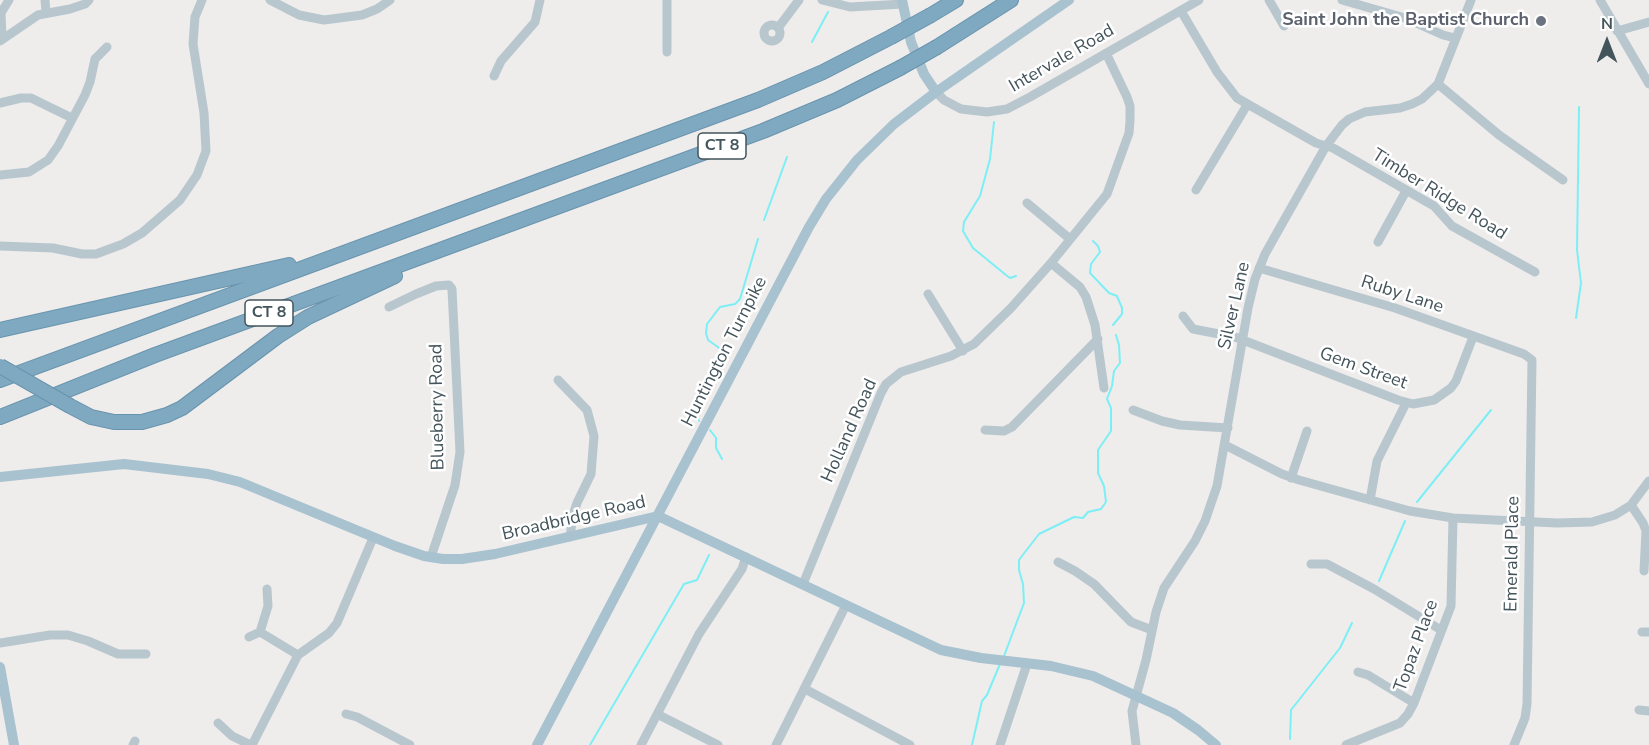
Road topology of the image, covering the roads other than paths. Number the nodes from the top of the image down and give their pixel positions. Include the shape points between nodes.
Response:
1 (9, 0) edge
2 (45, 0) edge
3 (89, 0) edge
4 (202, 0) edge
5 (270, 0) edge
6 (390, 0) edge
7 (540, 0) edge
8 (667, 0) edge
9 (799, 0) edge
10 (822, 0) edge
11 (956, 0) edge
12 (1011, 0) edge
13 (1069, 0) edge
14 (1199, 0) edge
15 (1269, 0) edge
16 (1342, 0) edge
17 (1471, 0) edge
18 (1600, 0) edge
19 (902, 2) edge
20 (1181, 11) junction
21 (46, 12) junction
22 (1649, 22) edge
23 (1284, 26) dead end
24 (778, 28) dead end
25 (1617, 31) junction
26 (1455, 38) junction
27 (1, 40) edge
28 (107, 47) dead end
29 (667, 52) dead end
30 (1106, 52) junction
31 (494, 76) dead end
32 (1438, 84) junction
33 (1649, 84) edge
34 (936, 92) junction
35 (0, 103) edge
36 (1247, 105) junction
37 (72, 118) junction
38 (1326, 146) junction
39 (0, 175) edge
40 (1563, 180) dead end
41 (1196, 190) dead end
42 (1406, 191) junction
43 (1027, 203) dead end
44 (539, 214) junction
45 (437, 219) junction
46 (1070, 239) junction
47 (1378, 242) dead end
48 (0, 246) edge
49 (1051, 263) junction
50 (1259, 268) junction
51 (1535, 272) dead end
52 (928, 294) dead end
53 (389, 307) dead end
54 (1184, 316) dead end
55 (0, 330) edge
56 (1473, 337) junction
57 (1098, 339) junction
58 (1243, 341) junction
59 (963, 351) junction
60 (1532, 360) joint
61 (0, 366) edge
62 (0, 380) edge
63 (558, 380) dead end
64 (1104, 388) dead end
65 (1406, 403) junction
66 (1133, 411) dead end
67 (0, 417) edge
68 (1228, 428) junction
69 (985, 430) dead end
70 (1307, 431) dead end
71 (1225, 445) junction
72 (0, 477) edge
73 (1291, 478) junction
74 (1649, 481) edge
75 (1370, 500) junction
76 (1631, 504) junction
77 (658, 516) junction
78 (1453, 518) junction
79 (1530, 522) junction
80 (570, 537) junction
81 (373, 538) junction
82 (430, 557) junction
83 (746, 557) junction
84 (1058, 562) dead end
85 (1311, 564) dead end
86 (1644, 572) dead end
87 (803, 584) junction
88 (267, 589) dead end
89 (846, 605) junction
90 (1152, 630) junction
91 (1442, 630) junction
92 (260, 632) junction
93 (249, 636) dead end
94 (0, 643) edge
95 (146, 654) dead end
96 (298, 655) junction
97 (1028, 663) junction
98 (0, 667) edge
99 (1358, 672) dead end
100 (805, 689) junction
101 (1137, 695) junction
102 (1414, 703) junction
103 (1639, 710) dead end
104 (1649, 711) edge
105 (346, 714) dead end
106 (657, 714) junction
107 (218, 723) dead end
108 (14, 745) edge
109 (252, 745) edge
110 (410, 745) edge
111 (537, 745) edge
112 (641, 745) edge
113 (718, 745) edge
114 (776, 745) edge
115 (910, 745) edge
116 (1000, 745) edge
117 (1136, 745) edge
118 (1216, 745) edge
119 (1346, 745) edge
120 (1514, 745) edge

1 - 27 street via 1,13
2 - 21 street
3 - 21 street via 70,9
4 - 48 street via 195,17 193,44 206,151 197,175 180,200 142,233 96,254
5 - 6 street via 299,15 324,20 362,15
7 - 31 street via 535,22 501,61
8 - 29 street
9 - 24 street
10 - 19 street via 850,7
11 - 45 highway, CT 8, bridge via 844,62 780,92
12 - 44 highway, CT 8, bridge via 937,47 837,100
13 - 34 main road, Huntington Turnpike
14 - 20 street, Intervale Road
15 - 23 street
16 - 26 street via 1405,18
17 - 26 street
18 - 25 street
19 - 34 main road via 911,42
20 - 30 street, Intervale Road
20 - 36 street, Timber Ridge Road via 1217,72
21 - 27 street
22 - 25 street
25 - 33 street
26 - 32 street
28 - 37 street via 95,59 90,82
30 - 34 street, Intervale Road via 1007,109 961,109
30 - 46 street, Holland Road via 1130,106 1129,133 1107,194
32 - 38 street, Silver Lane via 1412,104 1365,112 1349,119
32 - 40 street via 1499,135
34 - 77 main road, Huntington Turnpike via 867,148 826,199
35 - 37 street via 31,98
36 - 38 street, Timber Ridge Road
36 - 41 street
37 - 39 street via 53,154 42,165 21,174
38 - 42 street, Timber Ridge Road
38 - 50 street, Silver Lane
42 - 47 street
42 - 51 street, Timber Ridge Road via 1438,209 1452,226
43 - 46 street
44 - 61 highway, bridge via 308,317 167,416 142,422 91,417
44 - 67 highway, CT 8 via 155,355
45 - 55 highway via 308,261
45 - 62 highway, CT 8
46 - 49 street, Holland Road
49 - 57 street via 1080,286 1093,314
49 - 59 street, Holland Road via 981,338
50 - 56 street, Ruby Lane via 1395,308
50 - 58 street, Silver Lane
52 - 59 street
53 - 82 street, Blueberry Road via 436,286 449,285 452,289 460,452 455,484
54 - 58 street, Gem Street via 1193,329
56 - 60 street, Ruby Lane
56 - 65 street, Gem Street via 1451,388 1434,400
57 - 64 street
57 - 69 street via 1012,427 1004,431
58 - 65 street, Gem Street
58 - 68 street, Silver Lane
59 - 87 street, Holland Road via 901,372 886,384
60 - 79 street, Emerald Place
63 - 80 street via 587,411 594,436 591,474 577,502
65 - 75 street via 1377,461
66 - 68 street via 1180,425
68 - 71 street, Silver Lane
70 - 73 street
71 - 73 street
71 - 90 street, Silver Lane via 1207,514 1195,541 1164,588
72 - 81 main road, Broadbridge Road via 124,464 208,474 240,482
73 - 75 street
74 - 76 street
75 - 78 street
76 - 79 street via 1615,515 1592,522
76 - 86 street via 1646,531
77 - 80 main road, Broadbridge Road
77 - 83 main road, Broadbridge Road
77 - 111 main road, Huntington Turnpike
78 - 79 street
78 - 91 street, Topaz Place via 1452,599
79 - 120 street, Emerald Place via 1527,704
80 - 82 main road, Broadbridge Road via 476,558
81 - 82 main road, Broadbridge Road
81 - 96 street via 337,623
83 - 87 main road, Broadbridge Road
83 - 106 street
84 - 90 street via 1094,584 1131,622
85 - 91 street via 1327,564
87 - 89 main road, Broadbridge Road
88 - 92 street via 268,606
89 - 97 main road, Broadbridge Road via 942,650
89 - 100 street
90 - 101 street, Silver Lane
91 - 102 street, Topaz Place
92 - 93 street
92 - 96 street
94 - 95 street via 68,635 118,654
96 - 109 street
97 - 101 main road, Broadbridge Road via 1074,670
97 - 116 street
98 - 108 main road
99 - 102 street
100 - 114 street
100 - 115 street
101 - 117 street, Silver Lane via 1132,711
101 - 118 main road, Broadbridge Road via 1186,721
102 - 119 street, Topaz Place via 1400,723
103 - 104 street
105 - 110 street
106 - 112 street
106 - 113 street
107 - 109 street via 232,736

